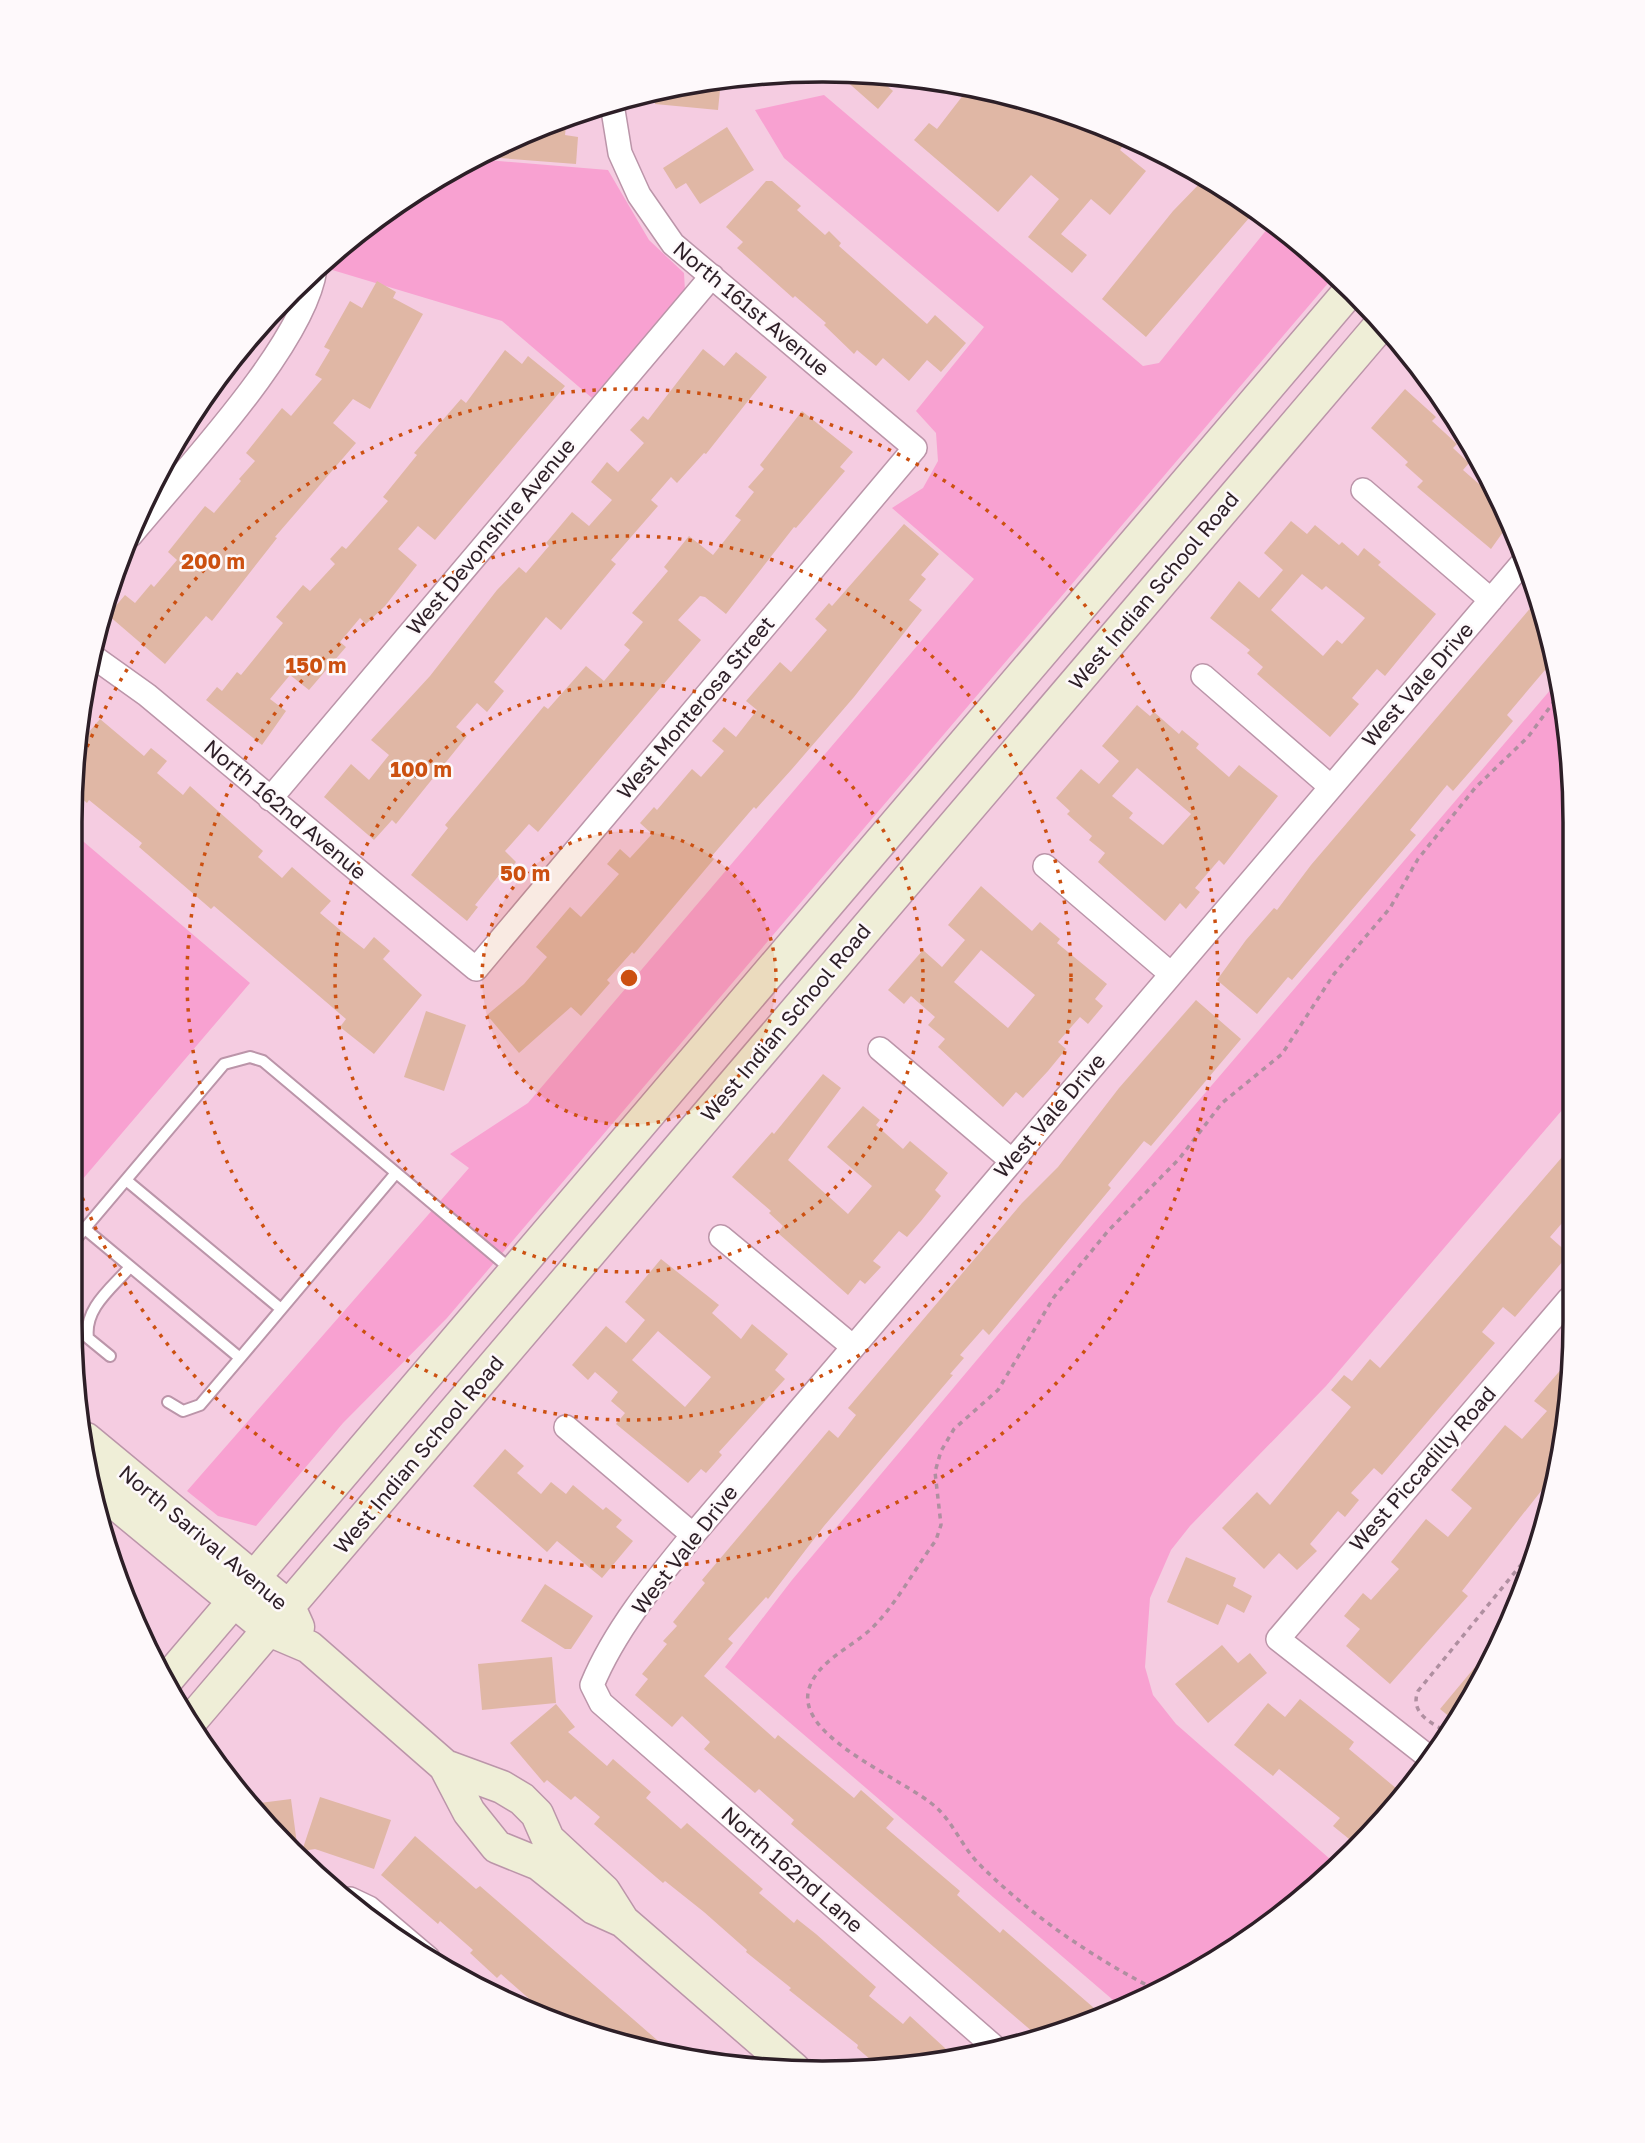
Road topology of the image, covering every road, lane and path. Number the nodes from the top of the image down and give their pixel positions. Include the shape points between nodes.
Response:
1 (613, 113) edge
2 (712, 276) junction
3 (308, 290) edge
4 (1344, 297) edge
5 (1376, 330) edge
6 (915, 448) joint
7 (1363, 490) dead end
8 (153, 508) edge
9 (1517, 569) edge
10 (1491, 600) junction
11 (100, 661) edge
12 (1203, 676) dead end
13 (1553, 704) edge
14 (1331, 787) junction
15 (270, 799) junction
16 (1045, 866) dead end
17 (476, 969) joint
18 (1171, 974) junction
19 (880, 1049) dead end
20 (1012, 1161) junction
21 (396, 1172) junction
22 (126, 1180) junction
23 (85, 1229) junction
24 (82, 1232) edge
25 (721, 1237) dead end
26 (130, 1267) junction
27 (514, 1272) junction
28 (1563, 1306) edge
29 (281, 1309) junction
30 (852, 1346) junction
31 (110, 1356) dead end
32 (240, 1358) junction
33 (167, 1402) dead end
34 (565, 1427) dead end
35 (93, 1445) edge
36 (102, 1491) edge
37 (693, 1535) junction
38 (1519, 1568) edge
39 (244, 1588) junction
40 (279, 1618) junction
41 (172, 1674) edge
42 (592, 1685) joint
43 (196, 1715) edge
44 (1441, 1727) edge
45 (1423, 1753) edge
46 (449, 1774) junction
47 (542, 1849) junction
48 (1147, 1985) edge
49 (989, 2042) edge
50 (783, 2059) edge

1 - 2 street, North 161st Avenue via 620,153 639,195 673,244
2 - 6 street, North 161st Avenue
2 - 15 street, West Devonshire Avenue
3 - 8 street via 302,310 262,374
4 - 27 main road
5 - 40 main road, West Indian School Road
6 - 17 street, West Monterosa Street
7 - 10 street
9 - 10 street, West Vale Drive
10 - 14 street, West Vale Drive
11 - 15 street, North 162nd Avenue
12 - 14 street
13 - 48 path via 1535,730 1475,788 1418,859 1390,908 1334,974 1277,1060 1222,1103 1179,1159 1117,1221 1059,1290 1003,1384 944,1443 935,1472 941,1525 936,1540 877,1622 820,1671 808,1691 811,1714 826,1735 937,1808 972,1856 1042,1920
14 - 18 street, West Vale Drive
15 - 17 street, North 162nd Avenue
16 - 18 street
18 - 20 street, West Vale Drive
19 - 20 street
20 - 30 street, West Vale Drive
21 - 22 lane via 263,1061 250,1057 224,1064
21 - 27 lane
21 - 29 lane
22 - 23 lane
22 - 29 lane
23 - 24 lane
23 - 26 lane
25 - 30 street
26 - 31 lane via 90,1314 87,1326 88,1338
26 - 32 lane
27 - 39 main road
28 - 45 street, West Piccadilly Road via 1278,1639
29 - 32 lane
30 - 37 street, West Vale Drive
32 - 33 lane via 200,1405 183,1411
34 - 37 street
35 - 39 main road, North Sarival Avenue
36 - 39 main road, North Sarival Avenue
37 - 42 street, West Vale Drive via 642,1602
38 - 44 path via 1418,1690 1415,1707
39 - 40 main road, North Sarival Avenue
39 - 41 main road
40 - 43 main road, West Indian School Road
40 - 46 main road, North Sarival Avenue
42 - 49 street, North 162nd Lane via 601,1703
46 - 47 main road, North Sarival Avenue via 469,1812 497,1847
46 - 47 main road, North Sarival Avenue via 502,1787 522,1798 537,1814
47 - 50 main road, North Sarival Avenue via 594,1908 623,1921

